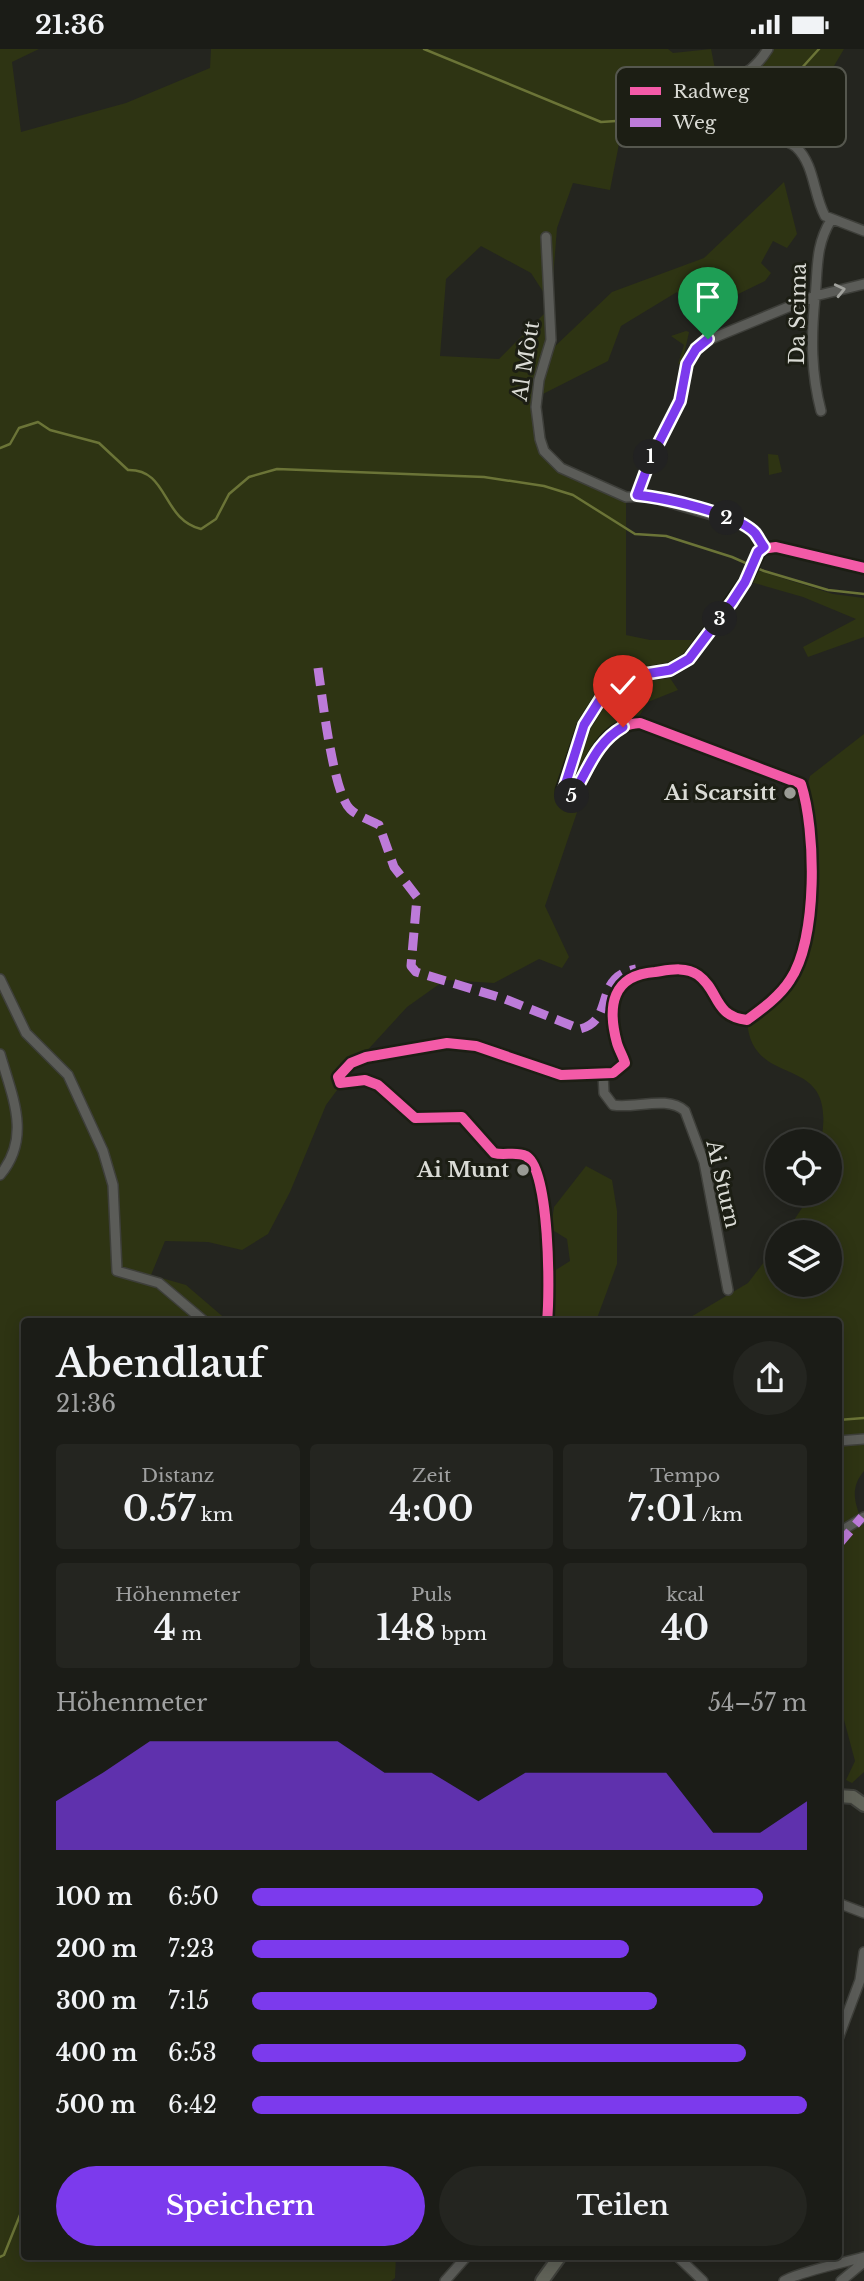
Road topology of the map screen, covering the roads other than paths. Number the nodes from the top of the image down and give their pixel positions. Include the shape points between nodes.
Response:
1 (768, 49) edge
2 (749, 67) edge
3 (795, 147) edge
4 (831, 220) junction
5 (864, 231) edge
6 (546, 237) dead end
7 (864, 284) edge
8 (815, 296) junction
9 (821, 411) dead end
10 (637, 495) junction
11 (764, 547) junction
12 (864, 568) edge
13 (0, 979) edge
14 (0, 1054) edge
15 (603, 1074) junction
16 (0, 1175) edge
17 (728, 1290) dead end
18 (200, 1318) edge
19 (547, 1318) edge
20 (864, 1439) edge
21 (842, 1441) edge
22 (864, 1517) edge
23 (842, 1530) edge
24 (842, 1796) edge
25 (864, 1805) edge
26 (842, 1905) edge
27 (864, 1913) edge
28 (864, 1952) edge
29 (842, 2028) edge
30 (864, 2259) edge
31 (463, 2260) edge
32 (557, 2260) edge
33 (681, 2260) edge
34 (445, 2281) edge
35 (542, 2281) edge
36 (704, 2281) edge
37 (784, 2281) edge
38 (841, 2281) edge

1 - 2 street
3 - 4 street via 810,171 822,210
4 - 5 street
4 - 8 street, Da Scima via 819,244
6 - 10 street, Al Mòtt via 551,340 537,396 541,445 561,468 626,497
8 -> 7 street
8 - 9 street, Da Scima via 811,335
8 - 10 street via 718,341 702,343 687,364 680,401
10 - 11 street, Al Mòtt via 736,522 754,532
11 - 12 street
11 - 15 street via 747,579 689,659 670,670 633,676 603,695 584,725 562,795 572,796 608,737 631,724 649,725 802,784 812,873 810,913 791,980 747,1020 723,1011 708,984 691,971 628,977 614,1004 614,1030 625,1063 621,1070
13 - 18 street via 26,1033 68,1075 103,1151 113,1185 117,1271 162,1285
14 - 16 street via 19,1130 15,1153
15 - 17 street, Ai Sturn via 604,1093 613,1105 668,1104 685,1111 704,1162
15 - 19 street via 549,1073 476,1046 447,1043 366,1056 338,1077 340,1083 365,1080 378,1085 415,1118 462,1117 494,1153 525,1155 532,1160 547,1227
20 - 21 street
22 - 23 street
24 - 25 street
26 - 27 street
28 - 29 street via 860,1980
30 - 37 street via 794,2274
30 - 38 street
31 - 34 street
32 - 35 street
33 - 36 street

